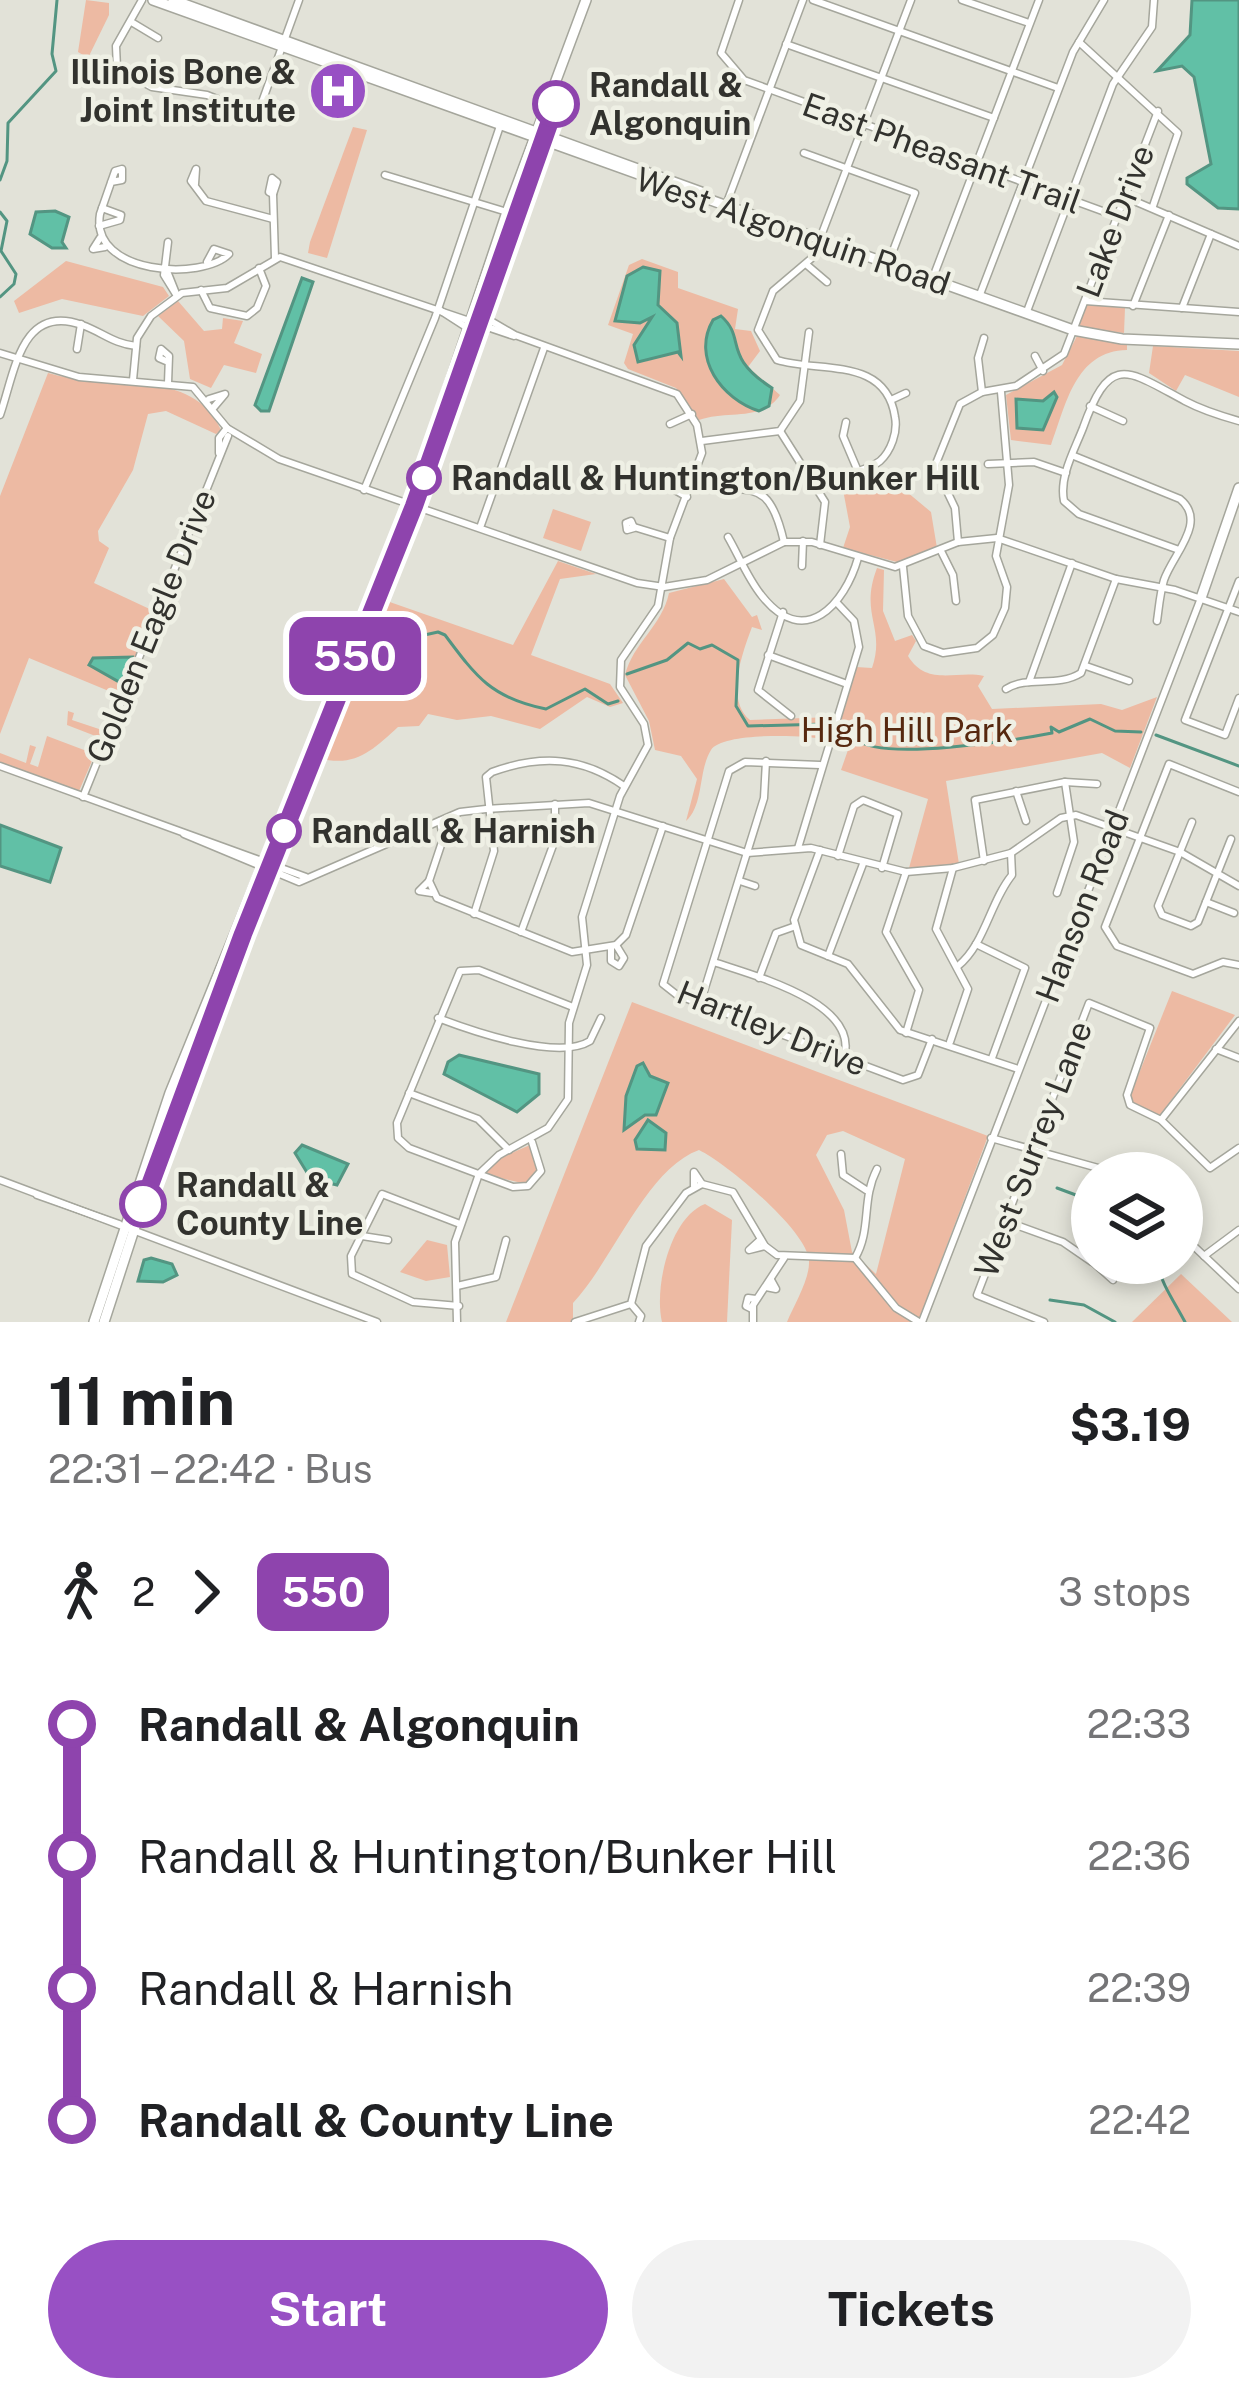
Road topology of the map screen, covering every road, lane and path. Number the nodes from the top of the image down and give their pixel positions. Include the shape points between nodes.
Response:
1 (142, 0) edge
2 (153, 0) edge
3 (172, 0) edge
4 (299, 0) edge
5 (590, 0) edge
6 (739, 0) edge
7 (803, 0) edge
8 (813, 0) edge
9 (911, 0) edge
10 (962, 0) edge
11 (1039, 0) edge
12 (1103, 0) edge
13 (1154, 0) edge
14 (133, 23) junction
15 (1030, 23) junction
16 (899, 31) junction
17 (158, 38) dead end
18 (1078, 42) junction
19 (284, 44) junction
20 (786, 44) junction
21 (1012, 72) junction
22 (1119, 75) junction
23 (882, 78) junction
24 (1058, 88) junction
25 (769, 89) junction
26 (1158, 111) junction
27 (994, 118) junction
28 (864, 125) junction
29 (500, 126) junction
30 (540, 138) junction
31 (804, 153) dead end
32 (615, 164) junction
33 (976, 164) junction
34 (847, 169) junction
35 (385, 175) dead end
36 (111, 182) dead end
37 (1023, 182) junction
38 (195, 184) dead end
39 (273, 194) dead end
40 (1125, 197) junction
41 (1070, 199) junction
42 (472, 204) junction
43 (726, 205) junction
44 (1153, 206) junction
45 (102, 208) junction
46 (1169, 214) junction
47 (506, 216) junction
48 (1116, 216) junction
49 (273, 219) junction
50 (99, 226) junction
51 (1211, 234) junction
52 (820, 239) junction
53 (168, 242) dead end
54 (1239, 246) edge
55 (275, 258) junction
56 (207, 262) dead end
57 (888, 264) junction
58 (808, 265) junction
59 (165, 266) junction
60 (259, 268) junction
61 (932, 280) junction
62 (827, 281) dead end
63 (201, 290) junction
64 (177, 296) junction
65 (979, 297) junction
66 (1239, 300) edge
67 (1084, 301) junction
68 (1133, 306) junction
69 (1182, 308) junction
70 (438, 309) junction
71 (1238, 311) edge
72 (1026, 314) junction
73 (476, 323) junction
74 (80, 324) junction
75 (1073, 330) junction
76 (809, 332) dead end
77 (984, 338) dead end
78 (1239, 344) edge
79 (136, 346) junction
80 (545, 347) junction
81 (77, 349) dead end
82 (0, 353) edge
83 (1035, 356) dead end
84 (19, 357) junction
85 (166, 361) dead end
86 (804, 364) junction
87 (1043, 371) junction
88 (133, 380) junction
89 (169, 382) junction
90 (1001, 391) junction
91 (982, 392) junction
92 (906, 393) dead end
93 (891, 400) junction
94 (1090, 406) junction
95 (692, 414) junction
96 (0, 415) edge
97 (1123, 421) dead end
98 (1239, 421) edge
99 (846, 422) dead end
100 (670, 424) dead end
101 (780, 431) junction
102 (228, 432) junction
103 (702, 441) junction
104 (1073, 455) junction
105 (1007, 463) junction
106 (988, 464) dead end
107 (857, 470) junction
108 (1066, 473) junction
109 (651, 476) dead end
110 (695, 480) junction
111 (818, 486) junction
112 (1239, 488) edge
113 (364, 490) junction
114 (686, 497) junction
115 (1064, 501) junction
116 (1054, 505) dead end
117 (411, 506) junction
118 (481, 525) junction
119 (634, 526) dead end
120 (728, 536) dead end
121 (670, 538) junction
122 (997, 538) junction
123 (802, 541) junction
124 (784, 542) junction
125 (958, 542) junction
126 (820, 545) junction
127 (1179, 550) junction
128 (941, 551) junction
129 (858, 558) junction
130 (744, 563) junction
131 (1072, 563) junction
132 (802, 566) dead end
133 (903, 567) junction
134 (1116, 579) junction
135 (1239, 581) edge
136 (664, 587) junction
137 (1162, 588) junction
138 (1201, 598) junction
139 (956, 602) dead end
140 (838, 604) junction
141 (1227, 608) junction
142 (783, 612) junction
143 (1239, 612) edge
144 (1157, 621) dead end
145 (768, 655) junction
146 (1086, 666) junction
147 (1130, 681) dead end
148 (1029, 682) junction
149 (847, 684) junction
150 (1006, 688) dead end
151 (1239, 698) edge
152 (791, 716) dead end
153 (766, 761) junction
154 (820, 765) junction
155 (0, 766) edge
156 (1065, 782) junction
157 (1097, 784) dead end
158 (625, 787) junction
159 (1016, 791) junction
160 (1239, 793) edge
161 (83, 796) junction
162 (555, 804) junction
163 (486, 809) junction
164 (616, 811) junction
165 (1070, 815) junction
166 (440, 821) junction
167 (1025, 821) dead end
168 (1192, 822) dead end
169 (663, 826) junction
170 (1113, 826) junction
171 (1140, 836) junction
172 (1231, 839) dead end
173 (706, 840) junction
174 (798, 848) junction
175 (820, 850) junction
176 (1180, 852) junction
177 (747, 853) junction
178 (1011, 853) junction
179 (838, 856) junction
180 (984, 861) junction
181 (863, 864) junction
182 (266, 866) junction
183 (882, 868) junction
184 (953, 868) junction
185 (906, 872) junction
186 (1217, 874) junction
187 (740, 881) junction
188 (755, 886) dead end
189 (1239, 886) edge
190 (1057, 893) dead end
191 (1206, 902) junction
192 (1234, 913) dead end
193 (473, 914) junction
194 (794, 927) junction
195 (521, 932) junction
196 (976, 944) junction
197 (585, 950) junction
198 (828, 956) junction
199 (714, 962) junction
200 (1239, 965) edge
201 (958, 966) junction
202 (759, 978) junction
203 (700, 1004) junction
204 (573, 1007) junction
205 (438, 1018) junction
206 (601, 1018) dead end
207 (1239, 1021) edge
208 (906, 1033) junction
209 (932, 1039) junction
210 (950, 1043) junction
211 (569, 1048) junction
212 (1216, 1049) junction
213 (844, 1058) junction
214 (1239, 1058) edge
215 (991, 1059) junction
216 (1018, 1070) junction
217 (409, 1093) junction
218 (1161, 1120) junction
219 (991, 1138) junction
220 (531, 1140) junction
221 (1239, 1148) edge
222 (509, 1150) junction
223 (1031, 1151) junction
224 (841, 1154) dead end
225 (1071, 1158) edge
226 (878, 1169) dead end
227 (479, 1174) junction
228 (0, 1180) edge
229 (866, 1190) junction
230 (1005, 1221) junction
231 (460, 1224) junction
232 (126, 1227) junction
233 (1239, 1230) edge
234 (362, 1236) junction
235 (388, 1240) dead end
236 (506, 1240) dead end
237 (1071, 1246) edge
238 (1203, 1257) joint
239 (784, 1258) junction
240 (856, 1258) junction
241 (458, 1286) junction
242 (1239, 1289) edge
243 (459, 1306) junction
244 (634, 1307) junction
245 (94, 1322) edge
246 (104, 1322) edge
247 (377, 1322) edge
248 (457, 1322) edge
249 (575, 1322) edge
250 (637, 1322) edge
251 (753, 1322) edge
252 (921, 1322) edge
253 (1044, 1322) edge

1 - 14 street
2 - 19 main road, West Algonquin Road
3 - 19 main road
4 - 19 street
5 - 30 main road
6 - 25 street, East Pheasant Trail via 721,58 744,80
7 - 20 street
8 - 16 street
9 - 16 street
10 - 15 street
11 - 15 street
12 - 18 street
13 - 22 street via 1152,27
14 - 17 street
14 - 19 street via 113,58 124,73 252,113
15 - 21 street
16 - 21 street
16 - 23 street
18 - 22 street
18 - 24 street
19 - 29 main road, West Algonquin Road
19 - 30 main road
20 - 23 street
20 - 25 street
21 - 24 street
21 - 27 street
22 - 26 street
22 - 41 street
23 - 27 street
23 - 28 street
24 - 37 street
25 - 28 street, East Pheasant Trail
25 - 43 street
26 - 40 street, Lake Drive
26 - 44 street via 1178,139
27 - 33 street
28 - 33 street, East Pheasant Trail
28 - 34 street
29 - 30 main road, West Algonquin Road
29 - 42 street
30 - 32 main road
30 - 32 main road, West Algonquin Road
30 - 47 main road
30 - 73 main road
31 - 34 street
32 - 43 main road, West Algonquin Road
32 - 43 main road
33 - 37 street, East Pheasant Trail
33 - 61 street
34 - 52 street
34 - 57 street via 915,194
35 - 42 street
36 - 45 street
37 - 41 street, East Pheasant Trail
37 - 65 street
38 - 49 street via 206,201
39 - 49 street
40 - 44 street
40 - 48 street, Lake Drive
41 - 48 street, East Pheasant Trail
41 - 72 street
42 - 47 street
42 - 70 street
43 - 52 main road, West Algonquin Road
44 - 46 street
45 - 50 street
45 - 50 street via 120,220
46 - 51 street
46 - 68 street
47 - 73 main road
48 - 67 street, Lake Drive
49 - 55 street
50 - 59 street via 105,247 120,259
51 - 54 street
51 - 69 street
52 - 57 main road, West Algonquin Road
52 - 58 street
53 - 59 street
55 - 60 street
55 - 70 street
56 - 59 street
57 - 61 main road, West Algonquin Road
58 - 62 street
58 - 86 street via 773,291 758,330 777,360
59 - 64 street
60 - 63 street via 227,288
60 - 63 street via 266,286 247,316 210,308
61 - 65 main road, West Algonquin Road
63 - 64 street
64 - 79 street via 146,322
65 - 72 main road, West Algonquin Road
66 - 71 street
67 - 68 street
67 - 75 street, Lake Drive
68 - 69 street
69 - 71 street
70 - 73 street
70 - 113 street
72 - 75 main road, West Algonquin Road
73 - 80 street
73 - 117 main road
74 - 79 street
74 - 81 street
74 - 84 street via 40,324
75 - 78 main road, West Algonquin Road
75 - 87 street, Lake Drive via 1061,359
76 - 86 street
77 - 91 street
79 - 88 street
80 - 95 street via 668,388
80 - 118 street
82 - 84 street
83 - 87 street
84 - 88 street via 79,377
84 - 96 street
85 - 89 street
86 - 93 street via 867,376
86 - 101 street via 800,401
87 - 90 street
88 - 89 street
89 - 102 street via 193,387
90 - 91 street
90 - 105 street
91 - 125 street via 954,412 936,458 936,476 956,508
92 - 93 street
93 - 107 street via 890,447
94 - 97 street
94 - 98 street via 1106,381 1136,373
94 - 104 street
95 - 100 street
95 - 103 street
99 - 107 street via 843,436
101 - 103 street
101 - 111 street
102 - 113 street
102 - 161 street, Golden Eagle Drive via 219,437 220,457
103 - 110 street
104 - 108 street
104 - 127 street via 1195,508
105 - 106 street
105 - 108 street
105 - 122 street
107 - 111 street
108 - 115 street
109 - 114 street
110 - 114 street
110 - 124 street via 761,492
111 - 126 street via 826,515
112 - 138 main road, Hanson Road
113 - 117 street
114 - 121 street
115 - 116 street
115 - 127 street via 1078,514
117 - 118 street
117 - 182 main road
118 - 136 street
119 - 121 street
120 - 130 street
121 - 136 street
122 - 125 street
122 - 131 street
122 - 133 street via 1007,601 993,635 977,648 943,653 920,642
123 - 124 street
123 - 126 street
123 - 132 street
124 - 130 street
125 - 128 street
126 - 129 street
127 - 137 street
128 - 133 street
128 - 139 street
129 - 133 street
129 - 140 street
130 - 136 street
130 - 142 street via 761,595
131 - 134 street
131 - 148 street
134 - 137 street
134 - 146 street
135 - 141 street
136 - 158 street via 619,669 648,740
137 - 138 street
137 - 144 street
138 - 141 street
138 - 170 street, Hanson Road
140 - 142 street via 816,619
140 - 149 street via 859,636
141 - 143 street
141 - 151 street via 1185,720 1225,735
142 - 145 street
145 - 149 street
145 - 152 street via 759,694
146 - 147 street
146 - 148 street via 1066,681
148 - 150 street
149 - 154 street
153 - 154 street
153 - 173 street via 729,771
153 - 177 street
154 - 174 street
155 - 161 street
156 - 157 street
156 - 159 street
156 - 165 street
158 - 163 street via 569,760 495,765 486,777
158 - 164 street
159 - 167 street
159 - 180 street via 974,802
160 - 171 street via 1168,764
161 - 182 street
162 - 163 street
162 - 164 street
162 - 195 street via 555,840
163 - 166 street
163 - 193 street via 494,851
164 - 169 street
164 - 197 street via 582,917
165 - 170 street
165 - 178 street
165 - 190 street via 1074,847
166 - 182 street via 307,877
166 - 193 street via 443,838 428,881 432,892
168 - 176 street
169 - 173 street
169 - 197 street via 628,932 614,946
170 - 171 street
170 - 216 street, Hanson Road
171 - 176 street
171 - 200 street via 1107,937 1193,974 1223,962
172 - 186 street
173 - 177 street
173 - 203 street, Hartley Drive via 662,978 668,991
174 - 175 street
174 - 177 street
175 - 179 street
175 - 194 street
176 - 186 street
176 - 191 street via 1158,906 1162,915 1191,926
177 - 187 street
178 - 180 street
178 - 196 street via 1012,875 993,898
179 - 181 street
179 - 183 street via 863,800 898,814
180 - 184 street
181 - 183 street
181 - 198 street
182 - 232 main road via 170,1093
183 - 185 street
184 - 185 street
184 - 201 street via 936,929
185 - 208 street via 886,932 919,990
186 - 189 street
186 - 191 street
187 - 188 street
187 - 199 street
191 - 192 street
193 - 195 street
194 - 198 street via 801,945
194 - 202 street via 776,933
195 - 197 street
196 - 201 street
196 - 215 street via 1025,968
197 - 204 street
198 - 208 street via 848,964 886,1020
199 - 202 street
199 - 203 street
201 - 210 street via 967,996
202 - 213 street via 820,1003 846,1044
203 - 213 street, Hartley Drive
204 - 205 street via 462,969
204 - 211 street
205 - 211 street
205 - 217 street
206 - 211 street via 590,1041
207 - 212 street
208 - 209 street
209 - 210 street
209 - 213 street, Hartley Drive via 910,1080
210 - 215 street
211 - 220 street via 568,1099
212 - 214 street
212 - 218 street
215 - 216 street
216 - 219 street, Hanson Road
217 - 222 street via 491,1126
217 - 227 street via 395,1140
218 - 221 street via 1210,1168
218 - 223 street, West Surrey Lane via 1127,1099 1150,1028 1088,1003
219 - 223 street
219 - 252 street, Hanson Road
220 - 222 street
220 - 227 street via 541,1171 530,1190
222 - 227 street
223 - 225 street
223 - 230 street, West Surrey Lane
224 - 229 street via 843,1175
226 - 229 street
227 - 231 street
228 - 232 street
229 - 240 street via 866,1236
230 - 237 street
230 - 253 street, West Surrey Lane via 977,1295
231 - 234 street via 382,1194
231 - 241 street
232 - 245 main road
232 - 246 main road
232 - 247 street
233 - 238 street
234 - 235 street
234 - 243 street via 350,1261 358,1281 428,1306
236 - 241 street via 496,1277
238 - 242 street
239 - 240 street
239 - 244 street via 763,1243 733,1192 698,1185 642,1252
239 - 251 street via 756,1299
240 - 252 street via 896,1309
241 - 243 street
243 - 248 street
244 - 249 street
244 - 250 street

